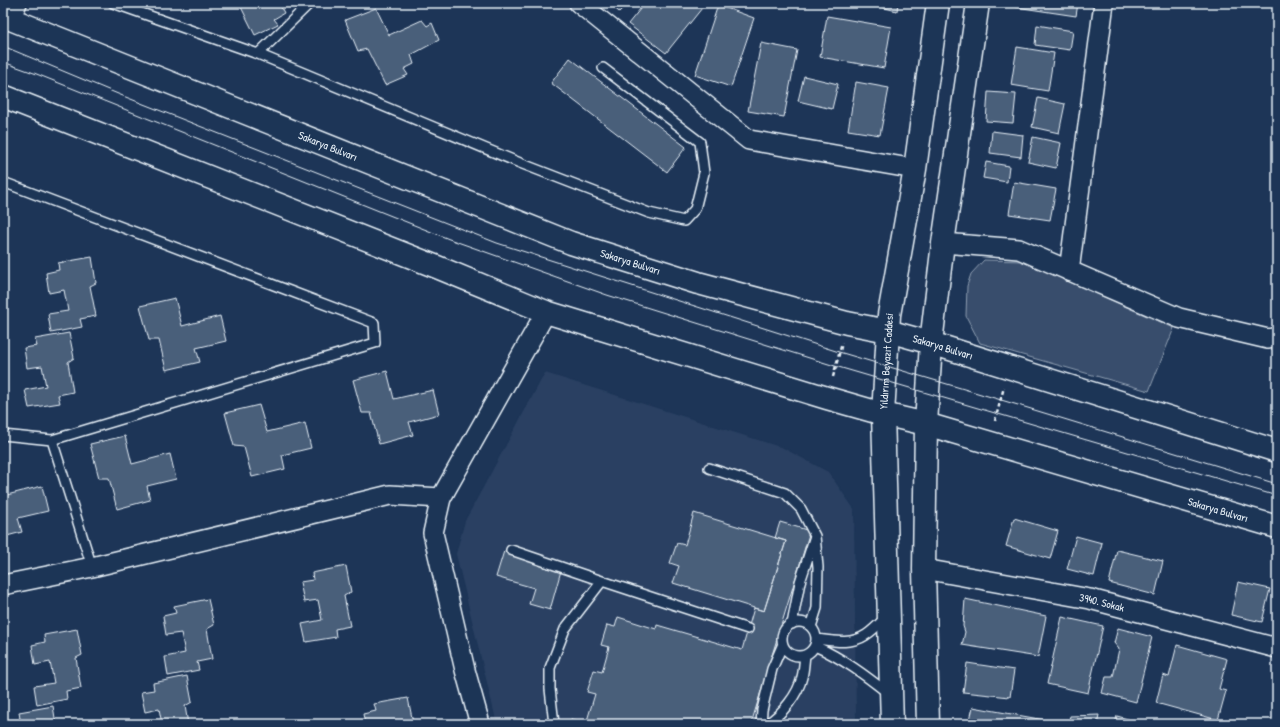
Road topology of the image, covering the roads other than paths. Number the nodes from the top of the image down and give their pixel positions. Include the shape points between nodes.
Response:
1 (113, 3) edge
2 (310, 3) edge
3 (579, 3) edge
4 (938, 3) edge
5 (978, 3) edge
6 (1104, 3) edge
7 (10, 12) edge
8 (258, 54) junction
9 (603, 68) dead end
10 (3, 96) edge
11 (915, 169) junction
12 (3, 182) edge
13 (943, 243) junction
14 (1069, 271) junction
15 (546, 312) junction
16 (888, 330) junction
17 (1277, 337) edge
18 (930, 342) junction
19 (883, 414) junction
20 (926, 424) junction
21 (3, 435) edge
22 (52, 440) junction
23 (1277, 451) edge
24 (709, 468) dead end
25 (441, 498) junction
26 (1277, 527) edge
27 (815, 536) junction
28 (510, 550) dead end
29 (92, 567) junction
30 (924, 569) junction
31 (602, 581) junction
32 (3, 585) edge
33 (888, 615) junction
34 (792, 624) junction
35 (811, 627) junction
36 (748, 629) dead end
37 (780, 641) junction
38 (815, 643) junction
39 (1277, 648) edge
40 (805, 655) junction
41 (891, 695) junction
42 (480, 724) edge
43 (554, 724) edge
44 (761, 724) edge
45 (767, 724) edge
46 (892, 724) edge
47 (928, 724) edge

1 - 8 lane
2 - 8 lane
3 - 11 street via 749,140
4 - 11 main road, Yıldırım Beyazıt Caddesi
5 - 13 main road
6 - 14 street
7 - 16 main road, Sakarya Bulvarı via 572,242 698,283 847,323
8 - 9 lane via 520,163 649,213 684,222 695,209 704,173 700,142
10 - 15 main road, Sakarya Bulvarı
11 - 16 main road, Yıldırım Beyazıt Caddesi
12 - 22 lane via 374,323 375,343
13 - 14 street via 1019,249
13 - 18 main road
14 - 17 street via 1179,318 1268,339
15 - 19 main road, Sakarya Bulvarı
15 - 25 street
16 - 18 main road, Sakarya Bulvarı
16 - 19 main road, Yıldırım Beyazıt Caddesi
18 - 20 main road
18 - 23 main road, Sakarya Bulvarı
19 - 20 main road, Sakarya Bulvarı
19 - 33 main road, Yıldırım Beyazıt Caddesi
20 - 26 main road, Sakarya Bulvarı
20 - 30 main road
21 - 22 lane
22 - 29 lane
24 - 27 lane via 785,493 801,509
25 - 29 street via 390,495
25 - 42 street via 433,534
27 - 34 lane via 800,582
27 - 35 lane via 818,567 817,608
28 - 31 lane
29 - 32 street
30 - 39 street, 3940. Sokak via 1090,599
30 - 47 main road
31 - 36 lane
31 - 43 lane via 565,630 550,668
33 - 38 lane via 866,635 854,640
33 - 41 main road, Yıldırım Beyazıt Caddesi
34 - 35 lane via 805,623
34 - 37 lane via 786,627
35 - 38 lane via 815,633
37 - 40 lane via 786,652 792,655
37 - 44 lane via 763,704
38 - 40 lane via 811,652
38 - 41 lane via 866,675
40 - 45 lane via 802,678 796,693
41 - 46 main road, Yıldırım Beyazıt Caddesi

